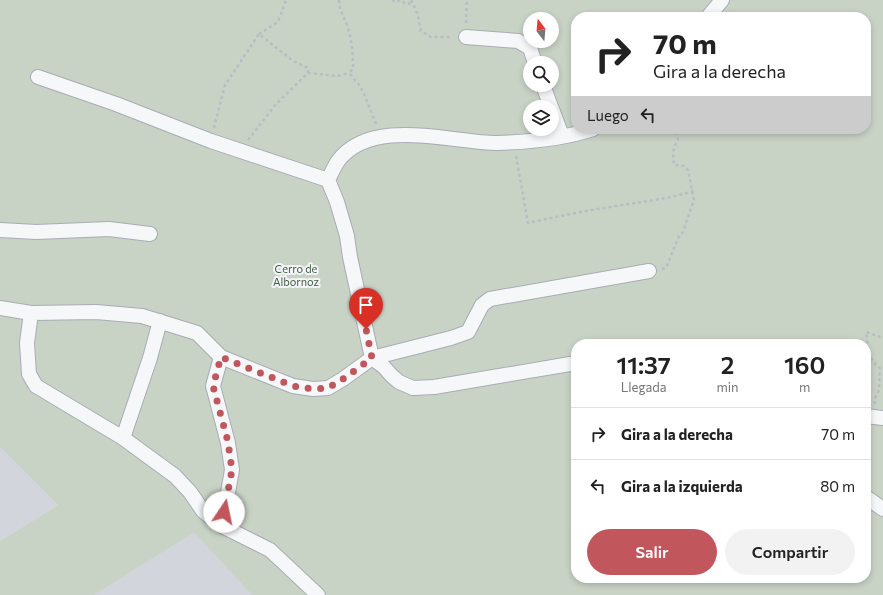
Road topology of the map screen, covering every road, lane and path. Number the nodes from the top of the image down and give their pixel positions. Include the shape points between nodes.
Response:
1 (286, 0) edge
2 (340, 0) edge
3 (392, 0) edge
4 (467, 0) edge
5 (722, 0) edge
6 (412, 1) edge
7 (712, 12) edge
8 (259, 34) junction
9 (466, 36) junction
10 (533, 56) edge
11 (308, 73) junction
12 (349, 73) junction
13 (38, 77) dead end
14 (559, 128) edge
15 (571, 134) edge
16 (677, 134) edge
17 (562, 136) junction
18 (382, 138) junction
19 (211, 140) junction
20 (514, 141) junction
21 (240, 151) junction
22 (328, 180) junction
23 (692, 191) junction
24 (0, 230) edge
25 (150, 234) dead end
26 (649, 271) joint
27 (0, 308) edge
28 (31, 314) junction
29 (160, 321) junction
30 (883, 338) edge
31 (867, 339) edge
32 (221, 357) junction
33 (372, 358) junction
34 (871, 358) edge
35 (571, 364) edge
36 (875, 414) edge
37 (123, 438) junction
38 (871, 501) edge
39 (883, 509) edge
40 (222, 526) junction
41 (318, 595) edge

1 - 8 path via 278,22
2 - 12 path via 352,48 353,69
3 - 6 path via 400,0 406,4
4 - 9 path
5 - 7 street
6 - 9 path via 421,31 431,37
8 - 11 path via 293,61 308,68
8 - 19 path via 225,85
9 - 10 street via 518,41 530,48
11 - 12 path via 337,76
11 - 21 path via 276,104
12 - 18 path via 360,86
13 - 19 street
14 - 17 street
15 - 17 street
16 - 23 path via 678,140 673,154 674,165 684,166 688,170
17 - 20 street
18 - 20 street via 418,135 497,143
18 - 22 street via 369,140 354,147 338,161
19 - 21 street
20 - 23 path via 528,222 658,198 673,198
21 - 22 street
22 - 33 street via 347,236
23 - 26 path via 694,200 683,232 666,268
24 - 25 street via 36,232 109,229
26 - 33 street via 490,299 482,305 468,332
27 - 28 street
28 - 29 street via 96,312 142,316
28 - 37 street via 27,343 29,374 36,386
29 - 32 street via 197,333
29 - 37 street
30 - 31 path via 866,332
32 - 33 street via 293,386 313,389 328,388
32 - 40 street via 213,386 228,442 232,470
33 - 35 street via 399,382 413,388 434,387
34 - 36 path via 880,368 879,390 874,400
37 - 40 street via 176,476 203,511
38 - 39 street
40 - 41 street via 270,550

